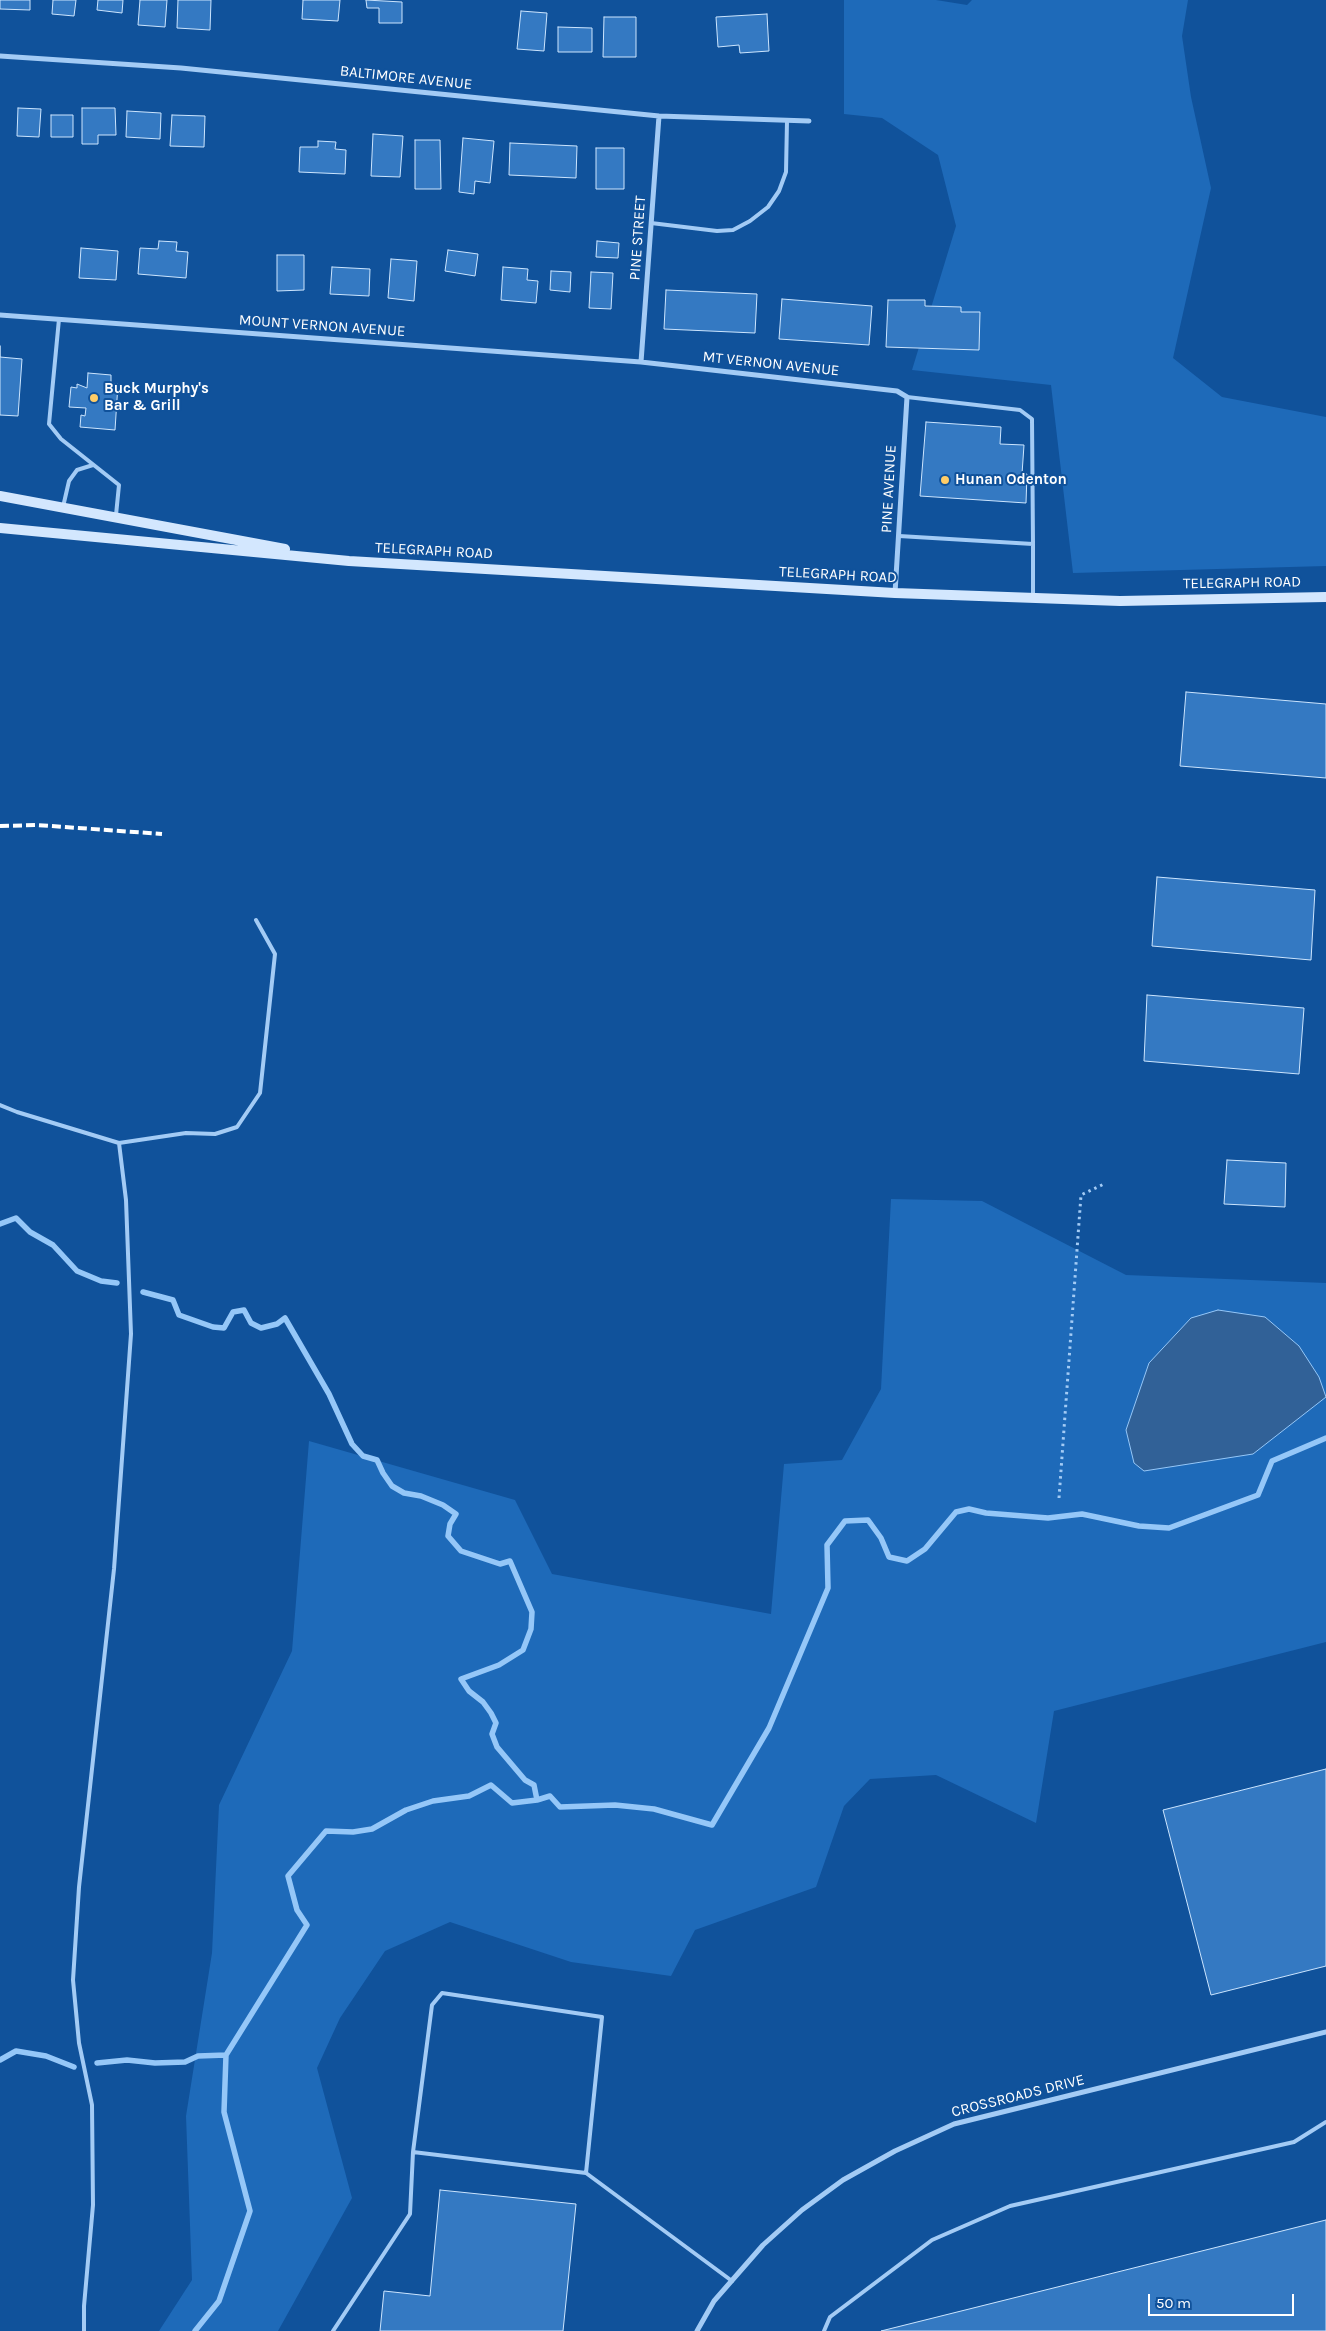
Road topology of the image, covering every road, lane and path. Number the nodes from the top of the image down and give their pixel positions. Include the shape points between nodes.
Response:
1 (0, 56) edge
2 (659, 116) junction
3 (787, 120) junction
4 (809, 121) dead end
5 (651, 223) junction
6 (0, 315) edge
7 (60, 319) junction
8 (641, 362) junction
9 (907, 398) junction
10 (93, 465) junction
11 (0, 496) edge
12 (63, 508) junction
13 (116, 518) junction
14 (0, 528) edge
15 (899, 536) junction
16 (1034, 544) junction
17 (350, 561) junction
18 (895, 593) junction
19 (1326, 597) edge
20 (1033, 598) junction
21 (256, 920) dead end
22 (0, 1105) edge
23 (118, 1143) junction
24 (1106, 1183) dead end
25 (1059, 1498) dead end
26 (1326, 2032) edge
27 (1326, 2122) edge
28 (414, 2152) junction
29 (586, 2173) junction
30 (732, 2281) junction
31 (84, 2331) edge
32 (333, 2331) edge
33 (697, 2331) edge
34 (824, 2331) edge

1 - 2 street, BALTIMORE AVENUE via 182,68
2 - 3 street, BALTIMORE AVENUE
2 - 5 street, PINE STREET
3 - 4 street, BALTIMORE AVENUE
3 - 5 lane via 786,172 768,207 750,221 733,230 717,231
5 - 8 street, PINE STREET
6 - 7 street, MOUNT VERNON AVENUE
7 - 8 street, MOUNT VERNON AVENUE
7 - 10 lane via 49,424 61,439
8 - 9 street, MT VERNON AVENUE via 897,391
9 - 15 street, PINE AVENUE
9 - 16 lane via 1020,410 1032,419
10 - 12 lane via 77,470 69,481
10 - 13 lane via 119,485
11 - 12 main road, TELEGRAPH ROAD
12 - 13 main road, TELEGRAPH ROAD
13 - 17 main road, TELEGRAPH ROAD
14 - 17 main road, TELEGRAPH ROAD
15 - 16 lane
15 - 18 street, PINE AVENUE
16 - 20 lane
17 - 18 main road, TELEGRAPH ROAD
18 - 20 main road, TELEGRAPH ROAD
19 - 20 main road, TELEGRAPH ROAD via 1120,601
21 - 23 lane via 275,954 260,1094 237,1127 215,1134 186,1134
22 - 23 lane
23 - 31 lane via 126,1200 131,1334 114,1569 79,1887 73,1980 79,2043 92,2105 93,2204
24 - 25 path via 1081,1196
26 - 30 street, CROSSROADS DRIVE via 954,2124 843,2180 802,2210 763,2245
27 - 34 lane via 1294,2142 1010,2206 932,2240 830,2317
28 - 29 lane
28 - 29 lane via 432,2005 442,1993 602,2017
28 - 32 lane via 410,2214
29 - 30 lane
30 - 33 street, CROSSROADS DRIVE via 714,2301

